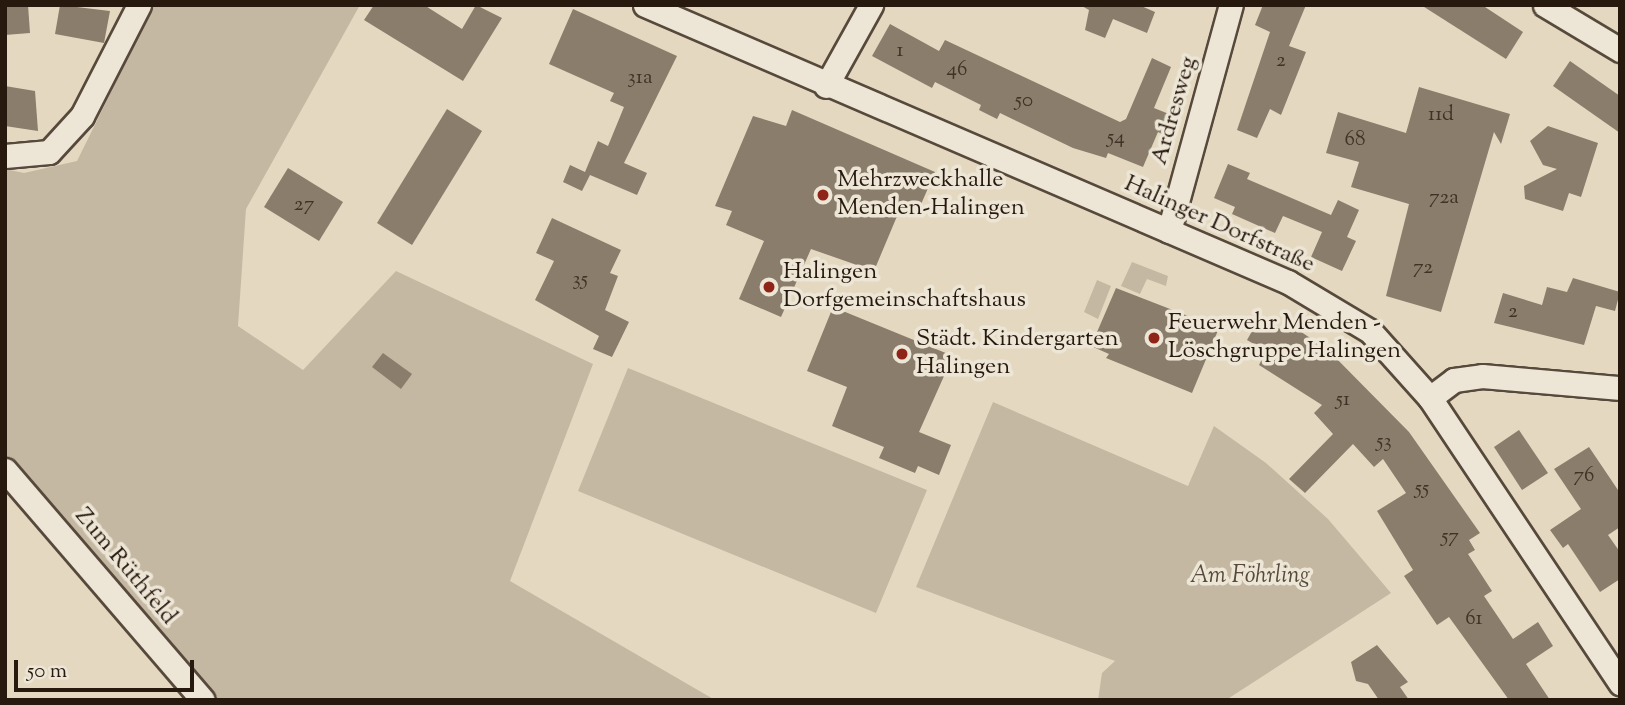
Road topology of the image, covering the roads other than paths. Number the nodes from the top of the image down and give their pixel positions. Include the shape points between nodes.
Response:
1 (139, 5) edge
2 (646, 5) edge
3 (871, 5) edge
4 (1231, 5) edge
5 (1545, 5) edge
6 (1620, 50) edge
7 (826, 86) junction
8 (5, 156) edge
9 (1169, 231) junction
10 (1620, 388) edge
11 (1430, 398) junction
12 (5, 470) edge
13 (1620, 683) edge
14 (203, 700) edge

1 - 8 street via 82,116 49,152
2 - 7 street, Halinger Dorfstraße
3 - 7 street
4 - 9 street, Ardresweg
5 - 6 street
7 - 9 street, Halinger Dorfstraße
9 - 11 street, Halinger Dorfstraße via 1331,304 1370,331
10 - 11 street via 1482,376 1454,380
11 - 13 street, Halinger Dorfstraße
12 - 14 street, Zum Rüthfeld

